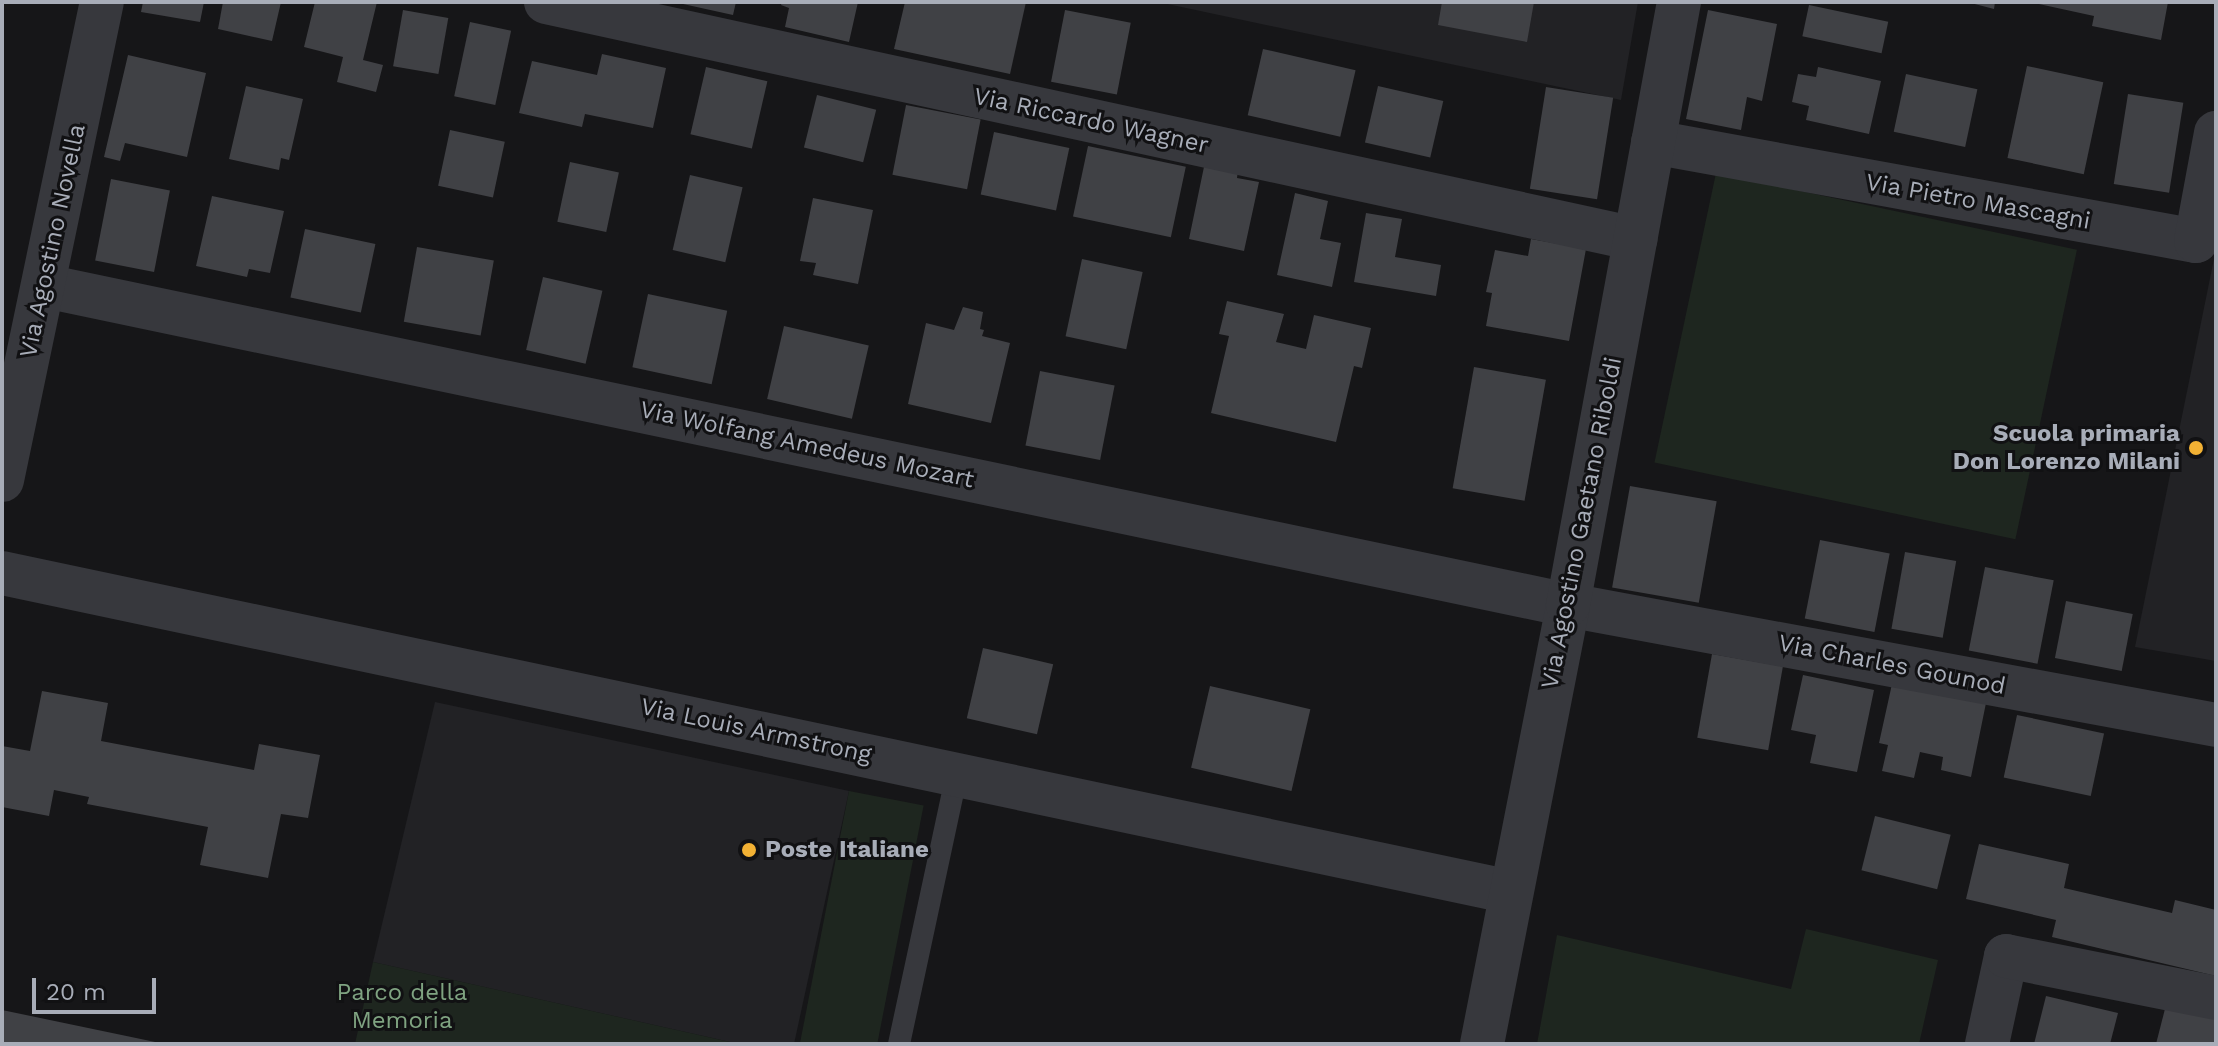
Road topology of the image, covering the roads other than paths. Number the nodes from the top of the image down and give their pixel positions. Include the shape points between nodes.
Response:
1 (102, 2) edge
2 (546, 2) edge
3 (1679, 2) edge
4 (2216, 133) edge
5 (1653, 142) junction
6 (1636, 239) junction
7 (45, 286) junction
8 (2, 480) edge
9 (2, 573) edge
10 (1568, 605) junction
11 (2216, 725) edge
12 (957, 774) junction
13 (1510, 892) junction
14 (2216, 998) edge
15 (899, 1044) edge
16 (1482, 1044) edge
17 (1987, 1044) edge

1 - 7 street, Via Agostino Novella
2 - 6 street, Via Riccardo Wagner
3 - 5 street, Via Agostino Gaetano Riboldi
4 - 5 street, Via Pietro Mascagni via 2196,241
5 - 6 street, Via Agostino Gaetano Riboldi
6 - 10 street, Via Agostino Gaetano Riboldi
7 - 8 street, Via Agostino Novella
7 - 10 street, Via Wolfang Amedeus Mozart
9 - 12 street, Via Louis Armstrong
10 - 11 street, Via Charles Gounod
10 - 13 street, Via Agostino Gaetano Riboldi
12 - 13 street, Via Louis Armstrong
12 - 15 lane
13 - 16 street, Via Agostino Gaetano Riboldi
14 - 17 street via 2006,956

